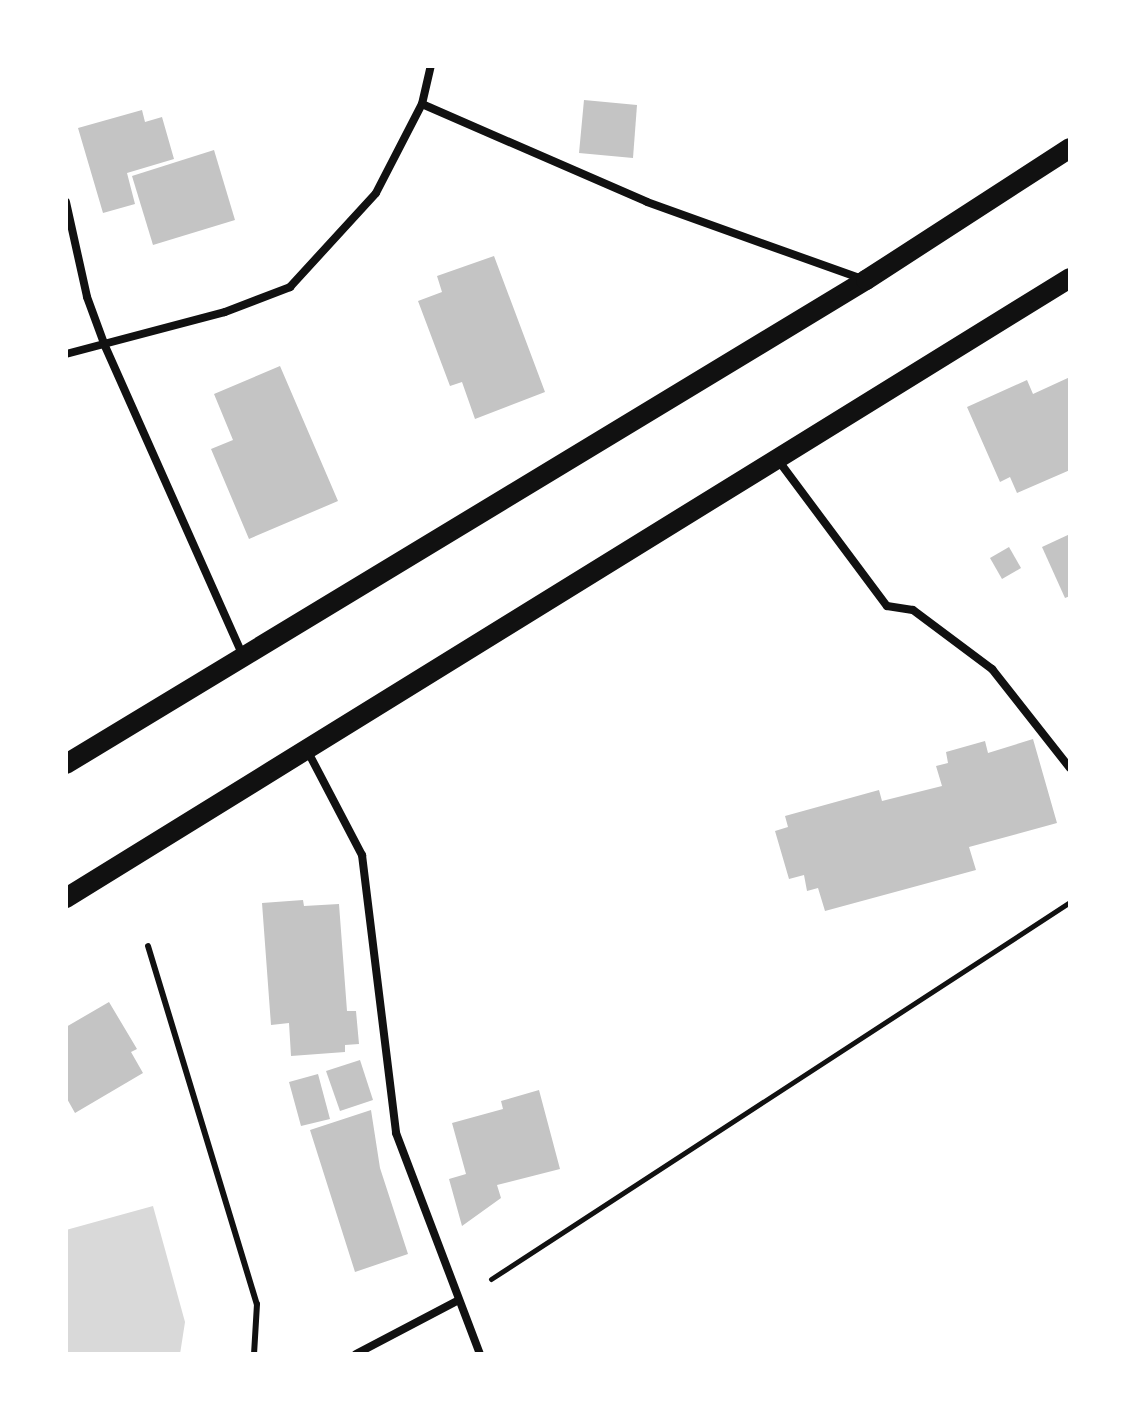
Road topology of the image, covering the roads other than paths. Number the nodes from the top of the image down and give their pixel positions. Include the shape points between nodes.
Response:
1 (431, 66) edge
2 (422, 104) junction
3 (1070, 148) edge
4 (66, 202) edge
5 (1070, 278) edge
6 (866, 280) junction
7 (105, 346) junction
8 (66, 354) edge
9 (777, 460) junction
10 (243, 655) junction
11 (307, 750) junction
12 (66, 764) edge
13 (1070, 768) edge
14 (66, 898) edge
15 (148, 946) dead end
16 (457, 1301) junction
17 (254, 1354) edge
18 (356, 1354) edge
19 (480, 1354) edge

1 - 2 street
2 - 6 street via 647,202
2 - 7 street via 376,193 290,287 225,312
3 - 6 main road
4 - 7 street via 87,297
5 - 9 main road
6 - 10 main road
7 - 8 street
7 - 10 street
9 - 11 main road
9 - 13 street via 887,606 913,610 992,669
10 - 12 main road
11 - 14 main road
11 - 16 street via 362,855 396,1133
15 - 17 lane via 257,1304
16 - 18 street
16 - 19 street

